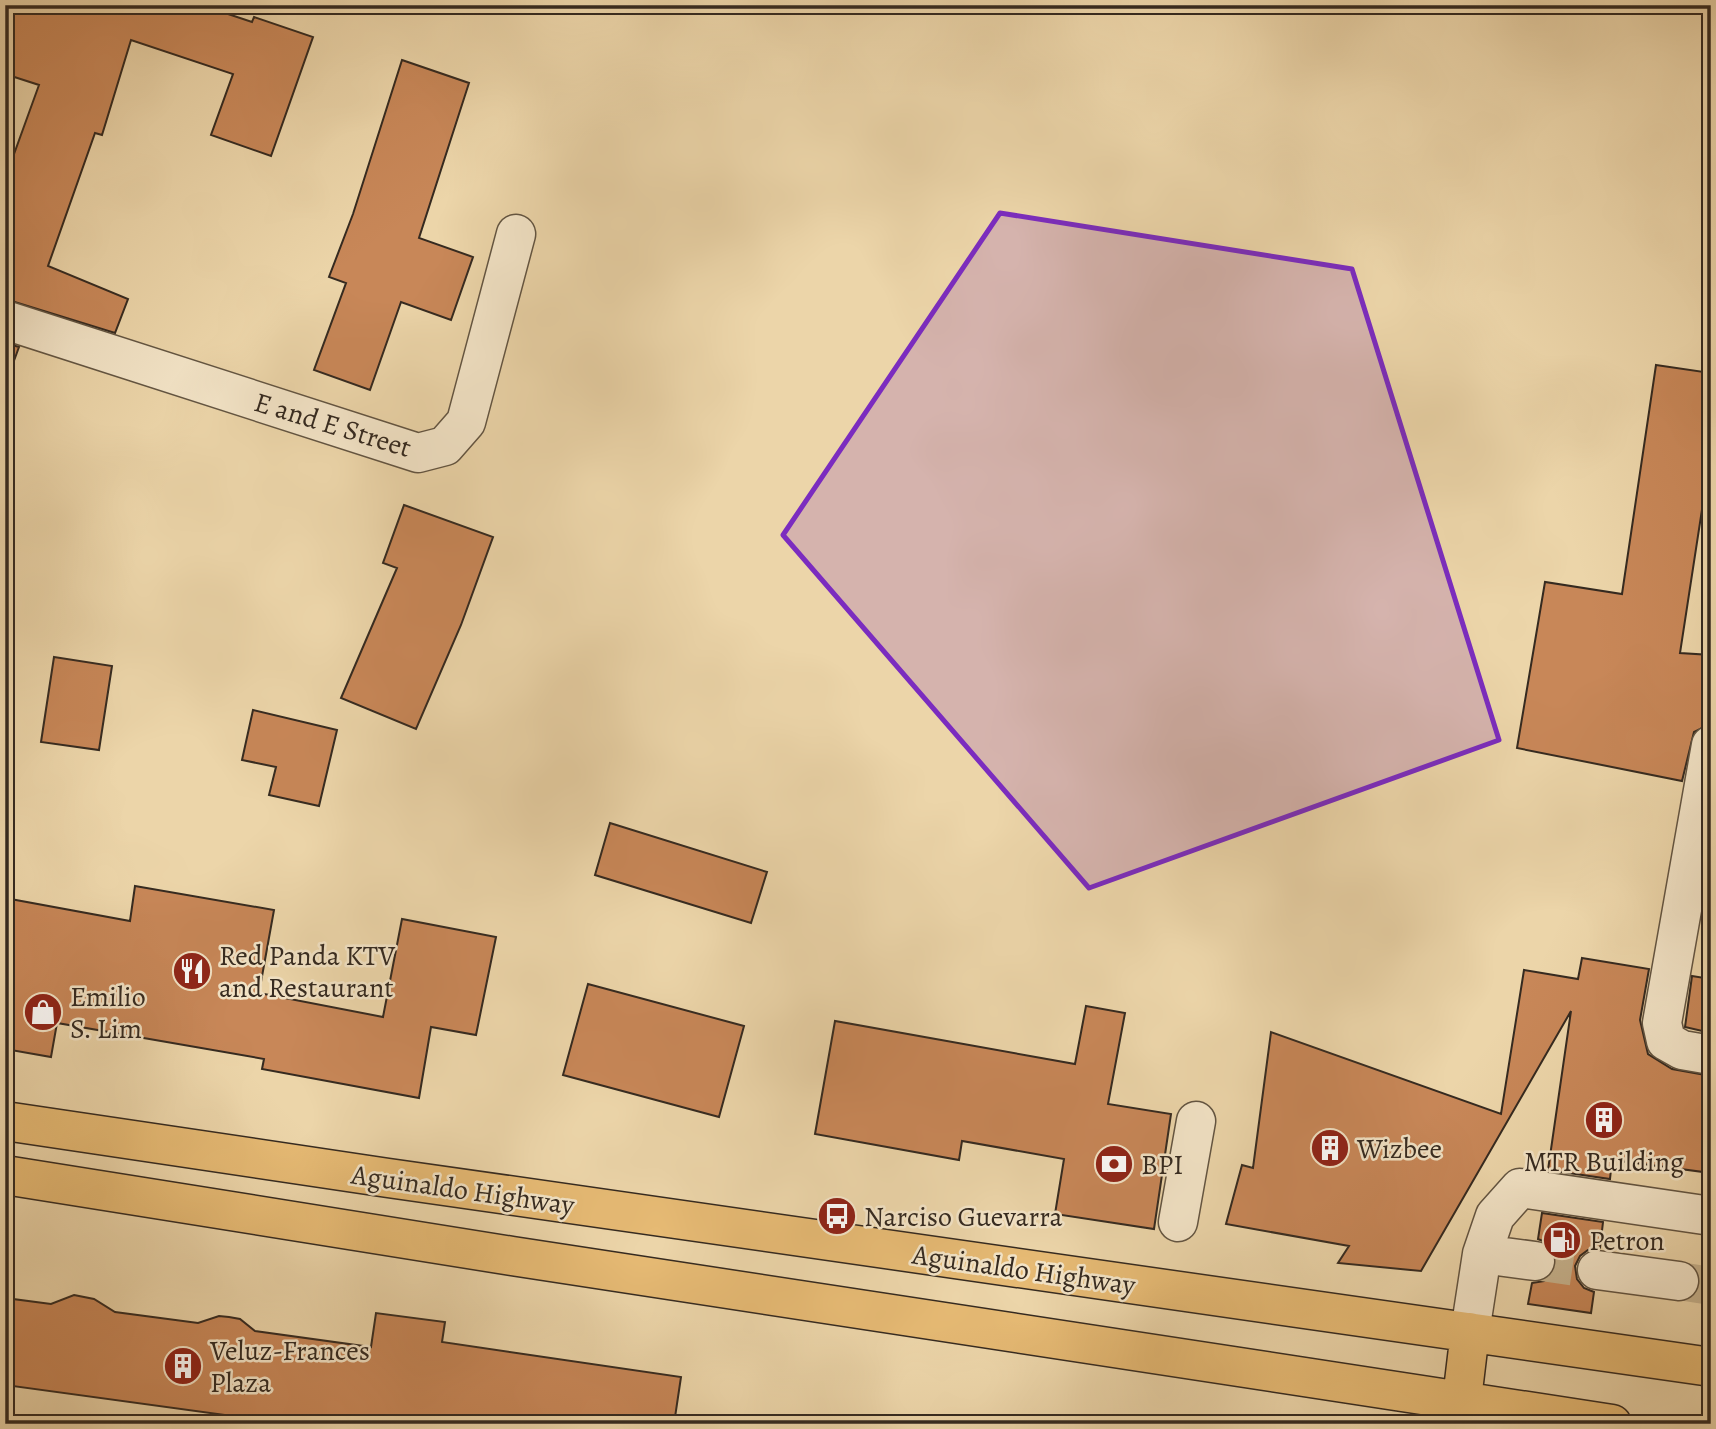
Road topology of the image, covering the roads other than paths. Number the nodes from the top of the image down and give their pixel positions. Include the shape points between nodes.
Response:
1 (516, 234) dead end
2 (5, 320) edge
3 (1711, 745) edge
4 (1711, 1055) edge
5 (5, 1121) edge
6 (1196, 1121) dead end
7 (5, 1175) edge
8 (1711, 1216) edge
9 (1178, 1222) dead end
10 (1482, 1254) junction
11 (1535, 1261) tunnel mouth
12 (1597, 1270) tunnel mouth
13 (1679, 1281) tunnel mouth
14 (1470, 1332) junction
15 (1711, 1367) edge
16 (1462, 1399) junction
17 (1612, 1424) edge

1 - 2 street, E and E Street via 466,422 445,446 418,453
3 - 4 street via 1661,1023 1666,1041 1682,1050
5 - 14 highway, Aguinaldo Highway via 799,1239
6 - 9 street
7 - 16 highway, Aguinaldo Highway
8 - 10 street via 1520,1188 1495,1216
10 - 11 street
10 - 14 street
12 - 13 street
14 - 15 highway, Aguinaldo Highway
14 - 16 highway
16 - 17 highway, Aguinaldo Highway

